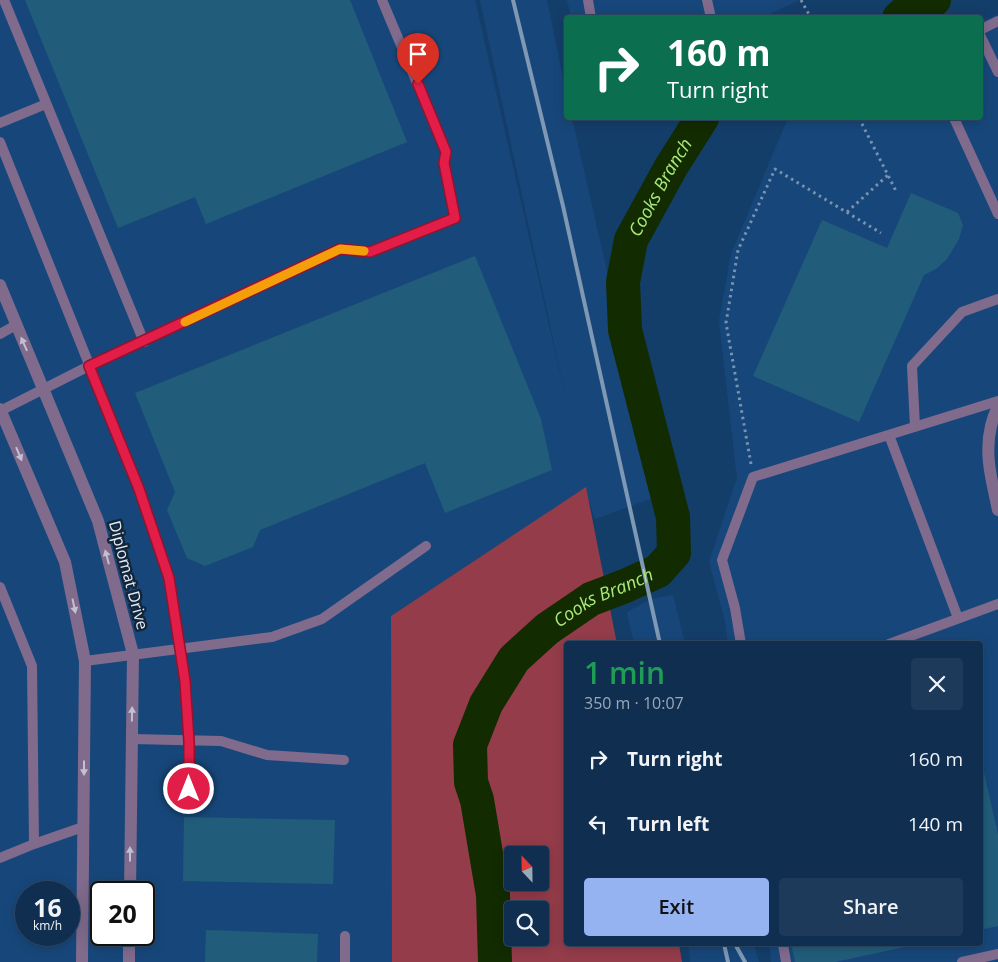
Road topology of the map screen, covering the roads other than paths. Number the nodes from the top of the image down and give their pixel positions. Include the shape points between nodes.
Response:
1 (4, 0) edge
2 (382, 0) edge
3 (588, 0) edge
4 (707, 0) edge
5 (590, 15) edge
6 (710, 15) edge
7 (998, 21) edge
8 (983, 28) edge
9 (983, 41) edge
10 (998, 72) edge
11 (46, 104) junction
12 (955, 120) edge
13 (0, 123) edge
14 (0, 142) edge
15 (998, 214) edge
16 (0, 285) edge
17 (998, 299) edge
18 (16, 325) junction
19 (0, 334) edge
20 (144, 342) junction
21 (89, 366) junction
22 (44, 389) junction
23 (998, 401) edge
24 (998, 408) edge
25 (0, 410) edge
26 (915, 427) junction
27 (889, 435) junction
28 (998, 510) edge
29 (426, 546) dead end
30 (0, 587) edge
31 (998, 604) edge
32 (958, 618) junction
33 (740, 641) edge
34 (897, 641) edge
35 (180, 649) junction
36 (133, 654) junction
37 (85, 661) junction
38 (132, 739) junction
39 (189, 741) junction
40 (344, 760) dead end
41 (189, 805) dead end
42 (83, 827) junction
43 (34, 844) junction
44 (0, 858) edge
45 (130, 881) edge
46 (345, 936) dead end
47 (129, 946) edge
48 (783, 946) edge
49 (998, 954) edge
50 (82, 962) edge
51 (129, 962) edge
52 (345, 962) edge
53 (786, 962) edge
54 (962, 962) edge

1 - 11 lane
2 - 20 lane via 446,152 444,163 455,218 370,252 340,249
3 - 5 lane
4 - 6 lane
7 - 8 lane
9 - 10 lane
11 - 13 lane
11 - 20 lane
12 - 15 lane
14 - 21 lane
16 - 18 street, Diplomat Drive
17 - 26 lane via 962,312 912,366
18 - 19 lane
22 -> 18 street, Diplomat Drive
20 - 21 lane
21 - 22 lane
21 - 35 lane via 139,489 169,578
22 - 25 lane
36 -> 22 street, Diplomat Drive via 98,521
23 - 26 lane
24 - 28 street via 987,442
25 -> 37 street via 64,562
26 - 27 lane
27 - 32 lane
27 - 33 lane via 753,477 722,560
29 - 35 lane via 322,619 272,638
30 - 43 lane via 32,666
31 - 32 lane
32 - 34 lane
35 - 36 lane
35 - 39 lane
36 - 37 lane
38 -> 36 street, Diplomat Drive
37 -> 42 street
38 - 39 lane
45 -> 38 street, Diplomat Drive
39 - 40 lane via 221,741 267,755
39 - 41 lane
42 - 43 lane
42 - 50 street
43 - 44 lane
46 - 52 lane
47 - 51 street
48 - 53 lane
49 - 54 lane

